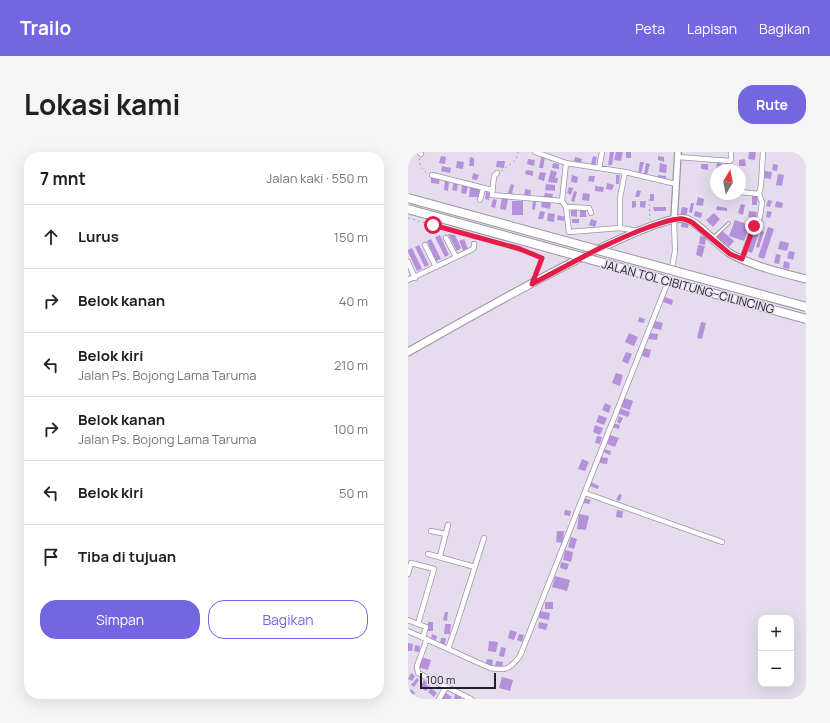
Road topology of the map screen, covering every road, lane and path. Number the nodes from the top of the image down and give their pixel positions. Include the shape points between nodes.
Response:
1 (518, 152) edge
2 (535, 152) edge
3 (602, 152) edge
4 (731, 152) edge
5 (763, 152) edge
6 (420, 153) edge
7 (678, 154) edge
8 (566, 163) junction
9 (599, 168) junction
10 (625, 172) junction
11 (497, 173) joint
12 (432, 175) joint
13 (676, 184) junction
14 (483, 189) junction
15 (492, 190) junction
16 (746, 193) edge
17 (759, 194) junction
18 (408, 198) edge
19 (649, 199) dead end
20 (480, 200) dead end
21 (562, 201) junction
22 (566, 207) junction
23 (408, 209) edge
24 (591, 213) dead end
25 (408, 218) edge
26 (674, 220) junction
27 (729, 223) dead end
28 (650, 227) junction
29 (620, 228) junction
30 (639, 231) junction
31 (446, 238) dead end
32 (712, 239) junction
33 (474, 244) dead end
34 (425, 245) dead end
35 (456, 257) junction
36 (742, 259) junction
37 (408, 262) edge
38 (436, 267) junction
39 (415, 278) junction
40 (806, 279) edge
41 (408, 280) edge
42 (532, 284) junction
43 (806, 307) edge
44 (806, 319) edge
45 (408, 352) edge
46 (585, 493) junction
47 (448, 525) dead end
48 (431, 531) dead end
49 (446, 534) junction
50 (484, 538) dead end
51 (722, 542) dead end
52 (428, 554) dead end
53 (440, 556) junction
54 (475, 567) junction
55 (408, 574) edge
56 (408, 620) edge
57 (418, 624) junction
58 (408, 631) edge
59 (425, 638) junction
60 (448, 649) junction
61 (446, 687) junction
62 (439, 699) edge
63 (471, 699) edge

1 - 11 path via 516,160
2 - 8 street
3 - 9 street
4 - 7 street via 730,160
5 - 17 street
6 - 12 path via 421,169
7 - 13 street
8 - 9 street
8 - 21 street
9 - 10 street
10 - 13 street
10 - 29 street via 620,198
11 - 15 street via 494,176
12 - 14 street
13 - 26 street
14 - 15 street
14 - 20 street
15 - 21 street via 492,194 496,196
16 - 17 street
17 - 36 street via 762,202 759,219
18 - 43 highway, JALAN TOL CIBITUNG–CILINCING, bridge
19 - 28 path
21 - 22 street
22 - 24 street via 589,208
22 - 29 street via 569,232
23 - 44 highway, JALAN TOL CIBITUNG–CILINCING, bridge
25 - 42 path via 520,249 542,258
26 - 28 main road
26 - 32 main road via 686,219
26 - 46 street via 675,256 671,274
27 - 32 lane
28 - 30 main road
29 - 30 street
30 - 42 main road via 606,245
31 - 35 street
32 - 36 main road via 730,254
33 - 35 street via 473,249
34 - 38 street
35 - 38 street
36 - 40 main road
37 - 39 street
38 - 39 street
39 - 41 street
42 - 45 main road
46 - 51 street
46 - 60 street via 525,645 514,664 503,670 490,668
47 - 49 street
48 - 49 street
49 - 53 street
50 - 54 street
52 - 53 street
53 - 54 street
54 - 60 street
55 - 57 street via 411,563 434,569
56 - 57 street
57 - 59 street via 426,628
58 - 59 street
59 - 60 street
59 - 61 street via 417,671
61 - 62 street
61 - 63 street

